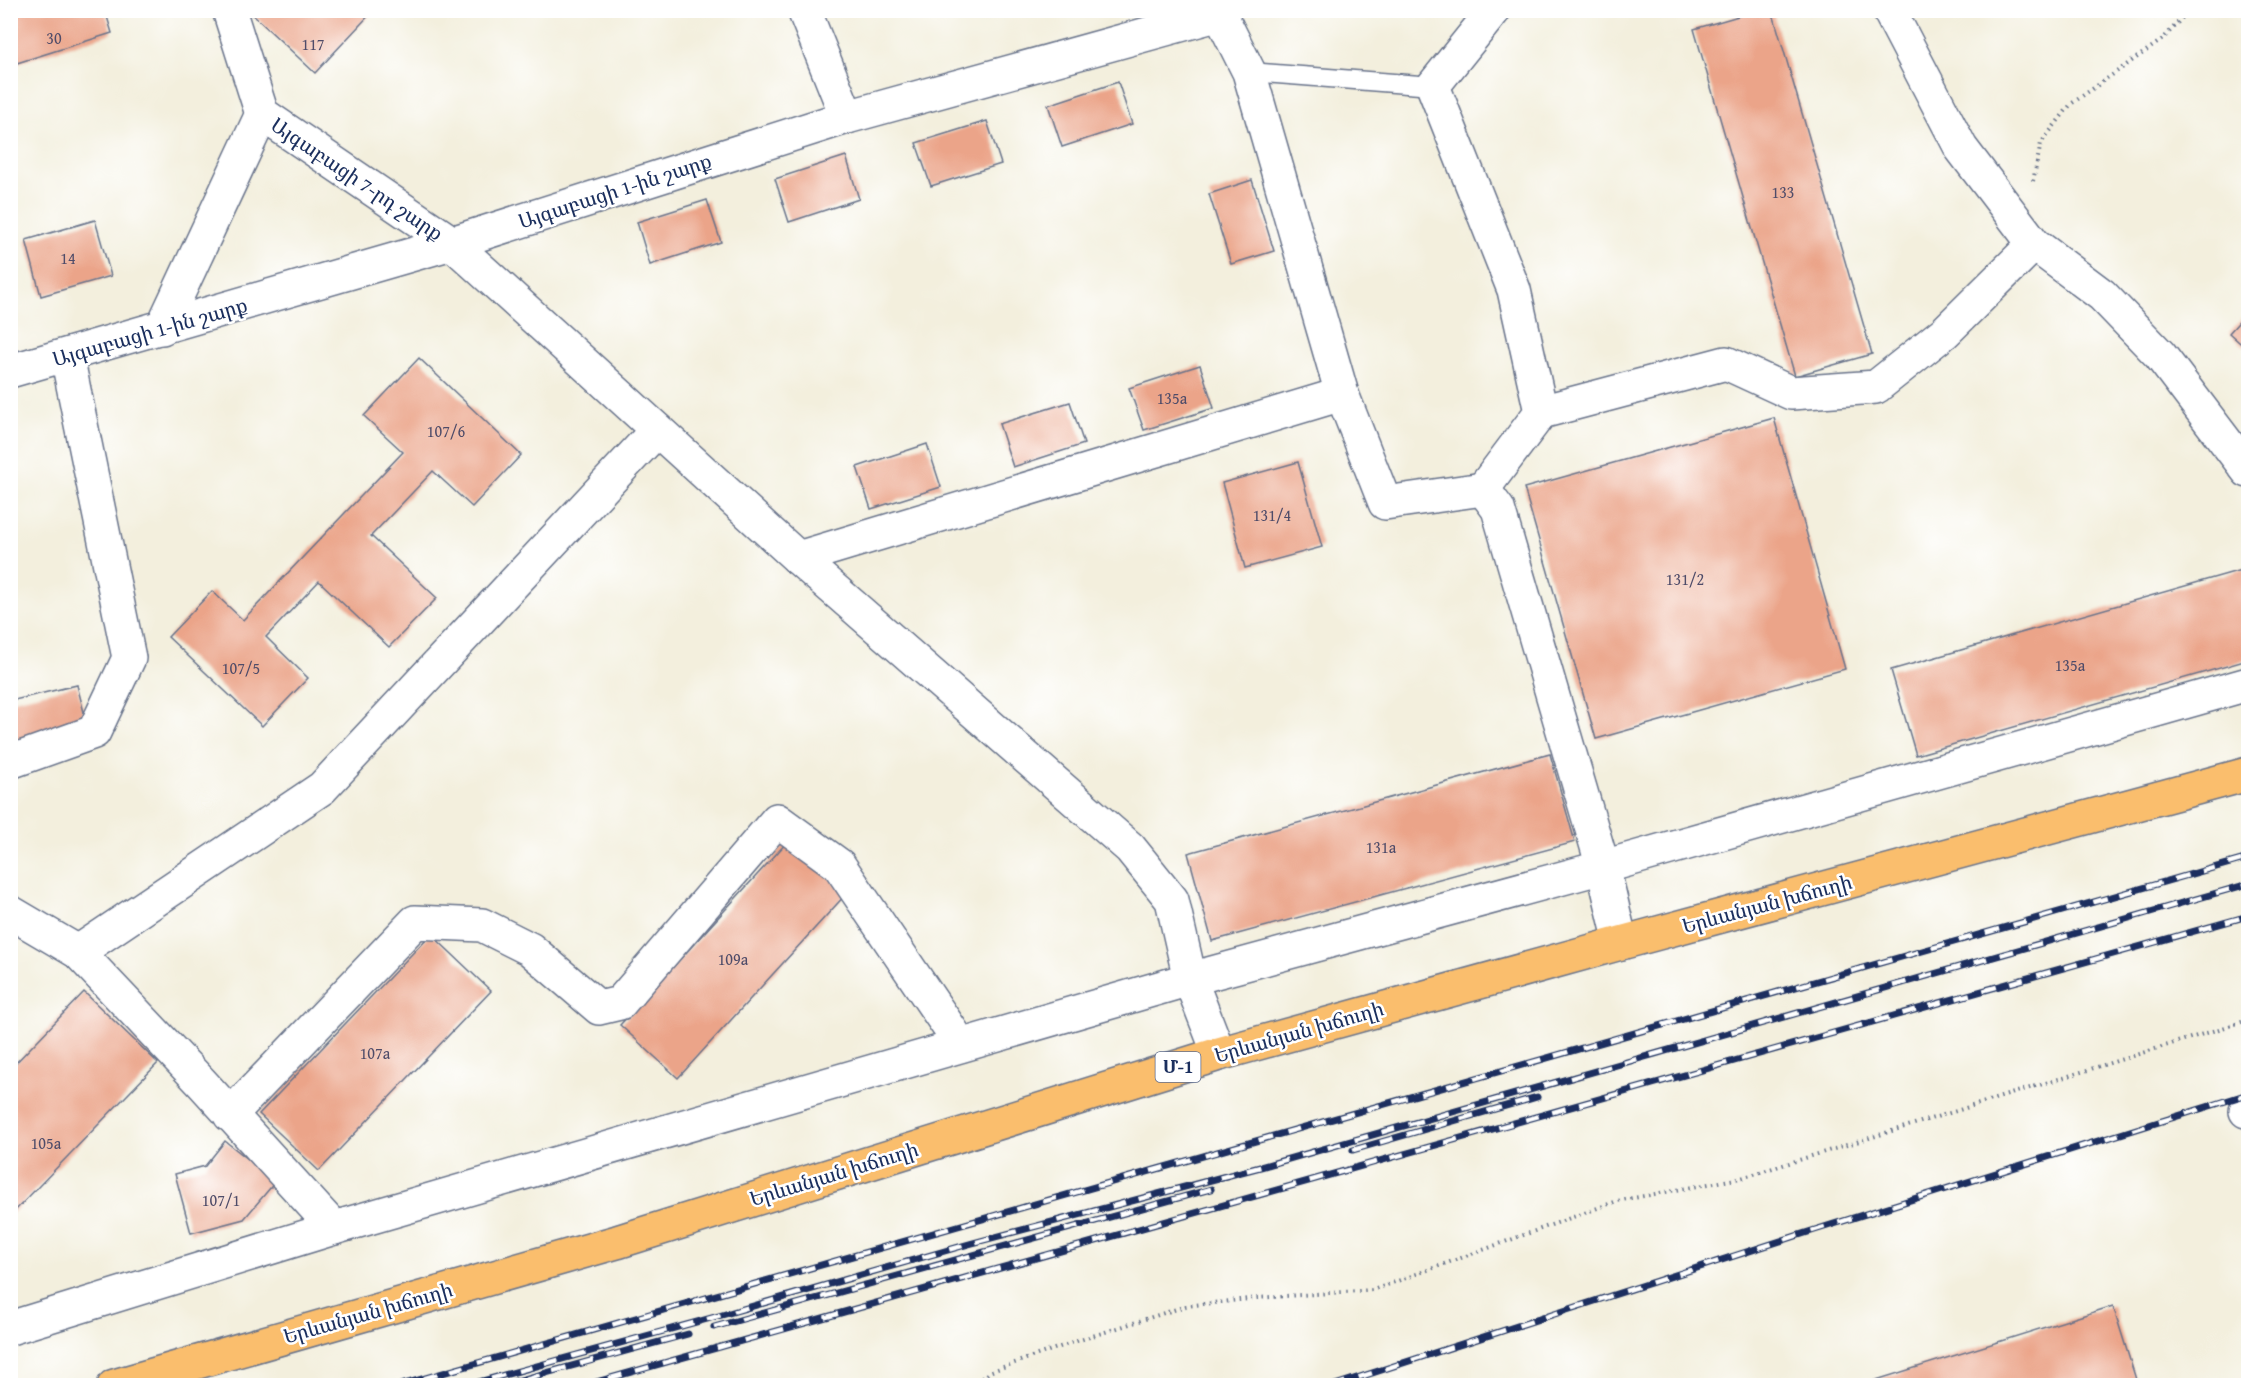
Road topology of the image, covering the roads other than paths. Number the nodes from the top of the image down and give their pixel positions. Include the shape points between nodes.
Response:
1 (230, 10) edge
2 (804, 10) edge
3 (1494, 10) edge
4 (1889, 10) edge
5 (1219, 12) edge
6 (1249, 72) junction
7 (1433, 86) junction
8 (262, 114) junction
9 (848, 117) junction
10 (452, 243) junction
11 (2034, 244) junction
12 (162, 328) junction
13 (67, 356) junction
14 (10, 371) edge
15 (1342, 394) junction
16 (1541, 411) junction
17 (657, 430) junction
18 (2248, 471) edge
19 (1482, 489) junction
20 (798, 558) junction
21 (2248, 684) edge
22 (10, 762) edge
23 (2248, 774) edge
24 (1603, 867) junction
25 (10, 912) edge
26 (1621, 943) junction
27 (78, 951) junction
28 (1190, 979) junction
29 (962, 1045) junction
30 (1219, 1054) junction
31 (230, 1115) junction
32 (334, 1228) junction
33 (10, 1328) edge
34 (114, 1386) edge

1 - 8 street, Այգաբացի 7-րդ շարք
2 - 9 street
3 - 7 street
4 - 11 street via 1961,148
5 - 6 street
5 - 9 street, Այգաբացի 1-ին շարք
6 - 7 lane
6 - 15 street
7 - 16 street via 1514,290
8 - 10 street, Այգաբացի 7-րդ շարք
8 - 12 street
9 - 10 street, Այգաբացի 1-ին շարք
10 - 12 street, Այգաբացի 1-ին շարք
10 - 17 street, Այգաբացի 7-րդ շարք
11 - 16 street via 1945,332 1876,387 1791,393 1726,363
11 - 18 street via 2102,295 2160,356
12 - 13 street, Այգաբացի 1-ին շարք
13 - 14 street, Այգաբացի 1-ին շարք
13 - 22 street via 129,658 94,732
15 - 19 street via 1385,503
15 - 20 street
16 - 19 street
17 - 20 street, Այգաբացի 7-րդ շարք
17 - 27 street via 322,788
19 - 24 street via 1498,509
20 - 28 street, Այգաբացի 7-րդ շարք via 1130,848 1172,900
21 - 24 street
23 - 26 highway, Երևանյան խճուղի / Մ-1
24 - 26 street
24 - 28 street
25 - 27 street
26 - 30 highway, Երևանյան խճուղի / Մ-1
27 - 31 street
28 - 29 street
28 - 30 street, Այգաբացի 7-րդ շարք
29 - 31 street via 839,865 777,820 620,1003 599,1008 530,949 482,925 415,922
29 - 32 street
30 - 34 highway, Երևանյան խճուղի / Մ-1 via 617,1242
31 - 32 street
32 - 33 street

